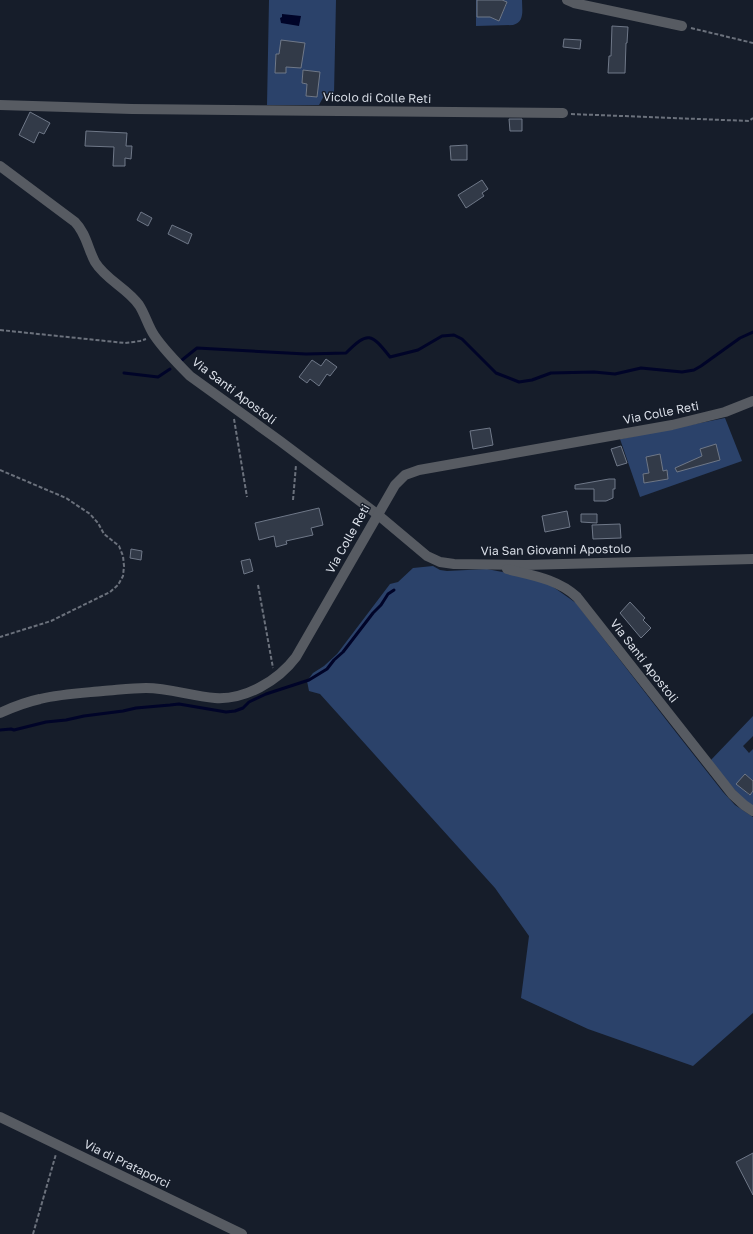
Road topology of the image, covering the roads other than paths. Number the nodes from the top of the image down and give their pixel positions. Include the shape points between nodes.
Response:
1 (567, 0) edge
2 (682, 26) road end
3 (0, 105) edge
4 (563, 113) road end
5 (0, 166) edge
6 (753, 400) edge
7 (377, 514) junction
8 (753, 559) edge
9 (489, 565) junction
10 (0, 713) edge
11 (753, 810) edge
12 (0, 1117) edge
13 (242, 1234) edge

1 - 2 street
3 - 4 street, Vicolo di Colle Reti via 132,109
5 - 7 street, Via Santi Apostoli via 80,227 96,263 139,305 154,336 178,365
6 - 7 street, Via Colle Reti via 725,412 680,424 415,471 396,482
7 - 9 street, Via San Giovanni Apostolo via 435,560 451,564
7 - 10 street, Via Colle Reti via 294,661 254,690 232,697 214,698 140,688 54,696
8 - 9 street, Via San Giovanni Apostolo
9 - 11 street, Via Santi Apostoli via 546,579 574,594 732,794
12 - 13 street, Via di Prataporci

